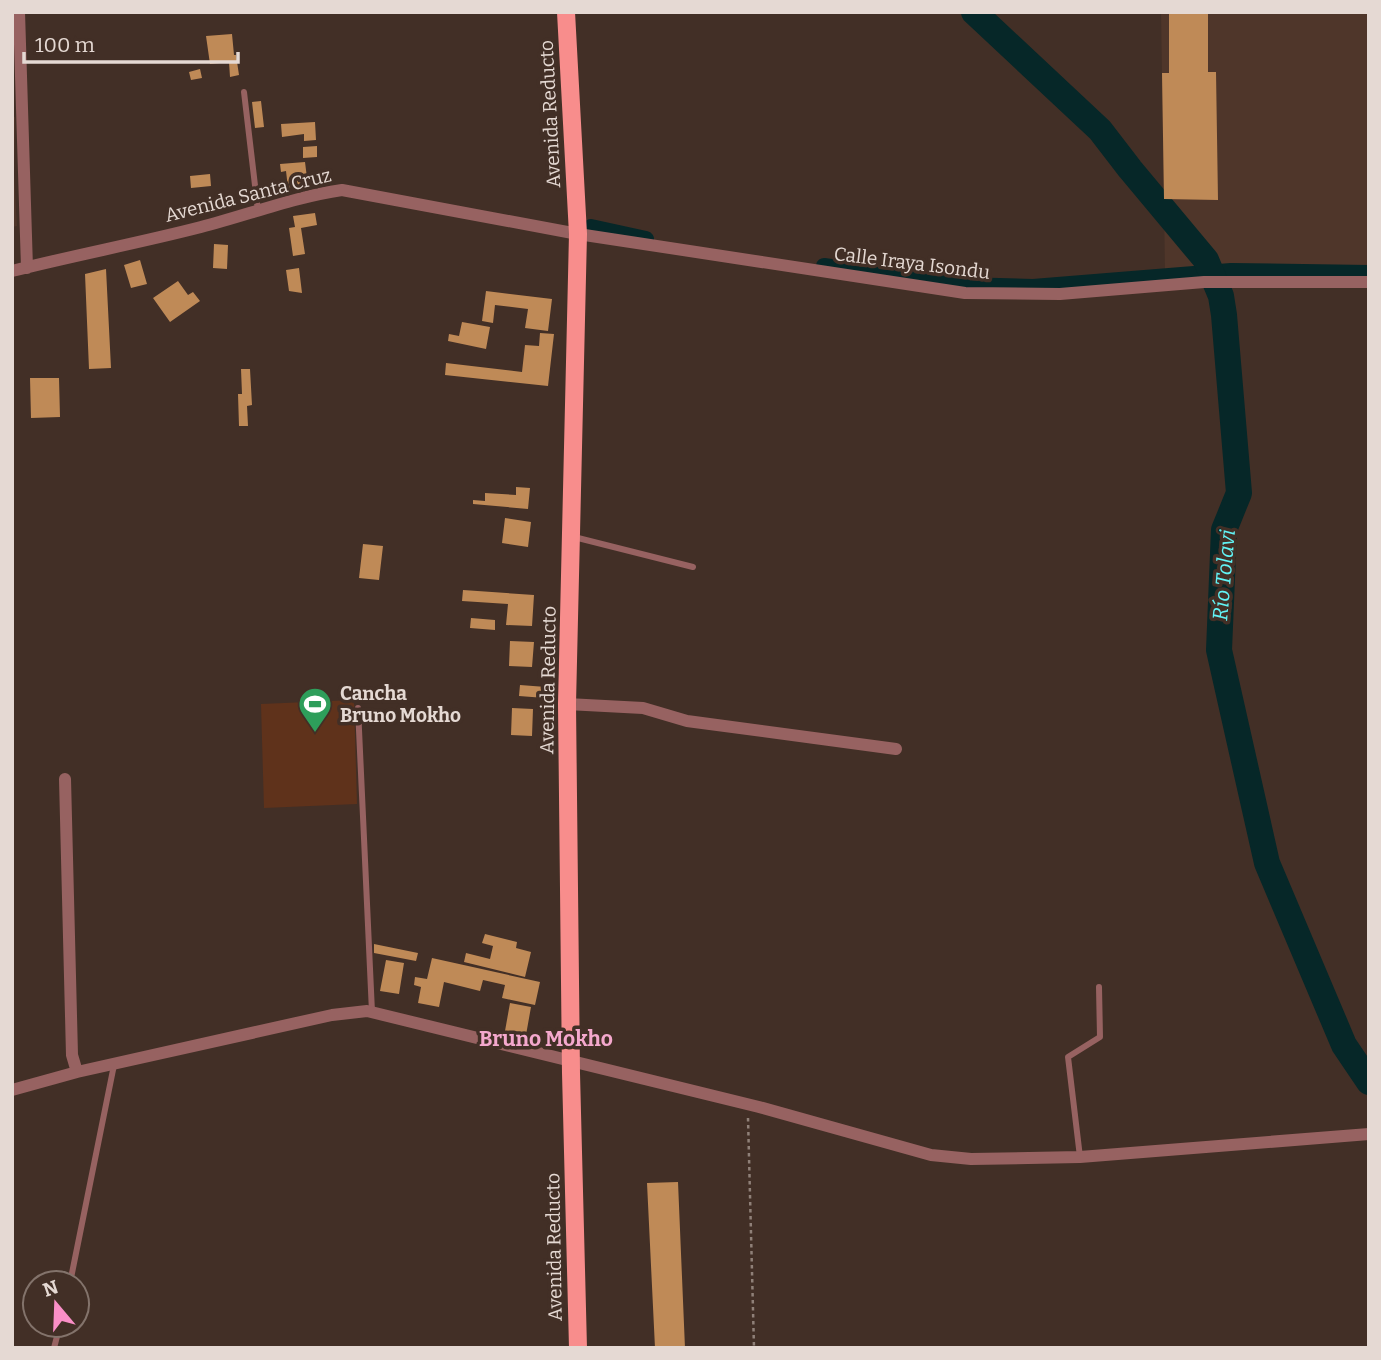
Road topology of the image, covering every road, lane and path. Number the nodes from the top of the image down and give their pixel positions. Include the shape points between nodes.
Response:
1 (19, 12) edge
2 (566, 12) edge
3 (244, 92) dead end
4 (258, 211) junction
5 (578, 234) junction
6 (27, 268) junction
7 (12, 271) edge
8 (1369, 282) edge
9 (572, 537) junction
10 (693, 567) dead end
11 (567, 704) junction
12 (358, 708) dead end
13 (896, 749) dead end
14 (65, 779) dead end
15 (1099, 987) dead end
16 (372, 1012) junction
17 (571, 1061) junction
18 (115, 1063) junction
19 (77, 1072) junction
20 (12, 1090) edge
21 (747, 1105) junction
22 (1369, 1134) edge
23 (1080, 1157) junction
24 (73, 1269) edge
25 (578, 1348) edge
26 (754, 1348) edge

1 - 6 street
2 - 5 main road, Avenida Reducto
3 - 4 lane
4 - 5 street, Avenida Santa Cruz via 342,190
4 - 6 street, Avenida Santa Cruz
5 - 8 street, Calle Iraya Isondu via 965,293 1060,294 1204,282
5 - 9 main road, Avenida Reducto
6 - 7 street, Avenida Santa Cruz
9 - 10 lane
9 - 11 main road, Avenida Reducto
11 - 13 street via 643,708 687,721
11 - 17 main road, Avenida Reducto
12 - 16 lane
14 - 19 street via 72,1055
15 - 23 lane via 1100,1037 1068,1057
16 - 17 street
16 - 18 street via 332,1014
17 - 21 street
17 - 25 main road, Avenida Reducto
18 - 19 street
18 - 24 lane
19 - 20 street
21 - 23 street via 931,1156
21 - 26 path
22 - 23 street

